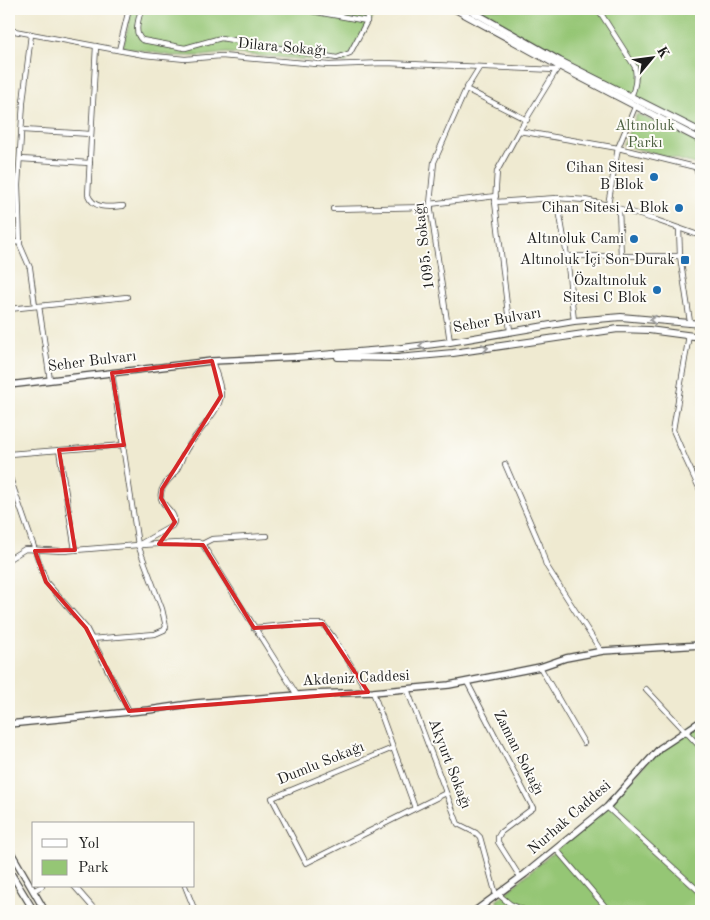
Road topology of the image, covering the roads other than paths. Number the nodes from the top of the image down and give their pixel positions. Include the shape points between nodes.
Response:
1 (129, 9) edge
2 (141, 9) edge
3 (300, 9) edge
4 (367, 9) edge
5 (455, 9) edge
6 (468, 9) edge
7 (598, 9) edge
8 (366, 21) junction
9 (9, 30) edge
10 (31, 34) junction
11 (96, 46) junction
12 (119, 50) junction
13 (479, 68) junction
14 (558, 68) junction
15 (466, 89) junction
16 (631, 97) junction
17 (635, 106) junction
18 (527, 120) junction
19 (22, 130) junction
20 (519, 131) junction
21 (701, 132) edge
22 (91, 134) junction
23 (701, 140) edge
24 (618, 148) junction
25 (20, 159) junction
26 (90, 163) junction
27 (701, 178) edge
28 (557, 198) junction
29 (496, 199) junction
30 (608, 205) junction
31 (123, 206) dead end
32 (431, 206) junction
33 (333, 209) dead end
34 (619, 209) junction
35 (679, 228) junction
36 (701, 236) edge
37 (20, 242) junction
38 (9, 243) edge
39 (567, 256) junction
40 (621, 256) junction
41 (680, 256) junction
42 (127, 298) dead end
43 (37, 306) junction
44 (9, 309) edge
45 (574, 321) junction
46 (690, 322) junction
47 (701, 324) edge
48 (510, 332) junction
49 (689, 335) junction
50 (701, 337) edge
51 (450, 342) junction
52 (297, 357) junction
53 (212, 361) junction
54 (112, 373) junction
55 (50, 380) junction
56 (9, 384) edge
57 (124, 445) junction
58 (59, 450) junction
59 (9, 454) edge
60 (505, 464) dead end
61 (9, 475) edge
62 (701, 492) edge
63 (267, 536) dead end
64 (202, 544) junction
65 (138, 545) junction
66 (75, 550) junction
67 (35, 551) junction
68 (9, 559) edge
69 (254, 628) junction
70 (91, 639) junction
71 (700, 647) edge
72 (601, 651) junction
73 (540, 667) junction
74 (467, 682) junction
75 (406, 689) junction
76 (646, 689) dead end
77 (371, 692) junction
78 (297, 695) junction
79 (129, 711) junction
80 (701, 721) edge
81 (9, 724) edge
82 (685, 732) junction
83 (584, 743) dead end
84 (393, 748) junction
85 (701, 748) edge
86 (446, 793) junction
87 (607, 807) junction
88 (415, 808) junction
89 (9, 849) edge
90 (556, 849) junction
91 (9, 870) edge
92 (520, 877) junction
93 (38, 888) edge
94 (76, 888) edge
95 (186, 888) edge
96 (33, 891) junction
97 (701, 893) edge
98 (497, 894) junction
99 (34, 911) edge
100 (45, 911) edge
101 (96, 911) edge
102 (195, 911) edge
103 (475, 911) edge
104 (526, 911) edge
105 (609, 911) edge

1 - 12 street
2 - 8 street via 137,32 142,40 185,48 221,38 337,58 350,53
3 - 8 street
4 - 8 street
5 - 14 main road
6 - 16 main road
7 - 16 street via 635,67 635,87
9 - 10 street, Dilara Sokağı
10 - 11 street, Dilara Sokağı
10 - 19 street
11 - 12 street, Dilara Sokağı
11 - 22 street
12 - 13 street, Dilara Sokağı via 144,56 185,59 221,56 330,65 385,63
13 - 14 street, Dilara Sokağı
13 - 15 street, 1095. Sokağı
14 - 17 main road
14 - 18 street
15 - 18 street
15 - 32 street, 1095. Sokağı via 434,162
16 - 21 main road
17 - 23 main road
17 - 24 street
18 - 20 street
19 - 22 street
19 - 25 street
20 - 24 street
20 - 29 street via 497,171
22 - 26 street
24 - 27 street via 695,167
24 - 30 street
25 - 26 street
25 - 37 street
26 - 31 street via 88,195 92,202 103,207
28 - 29 street
28 - 30 street
28 - 39 street
29 - 32 street
29 - 48 street
30 - 34 street
32 - 33 street
32 - 51 street, 1095. Sokağı
34 - 35 street
34 - 40 street
35 - 36 street
35 - 41 street
37 - 38 street
37 - 43 street via 30,268
39 - 40 street
39 - 45 street
40 - 41 street
41 - 46 street
42 - 43 street
43 - 44 street
43 - 55 street
46 -> 45 main road, Seher Bulvarı via 621,317
45 - 48 main road, Seher Bulvarı
46 - 47 main road, Seher Bulvarı
48 - 51 main road, Seher Bulvarı
49 - 50 main road, Seher Bulvarı
52 -> 49 main road, Seher Bulvarı via 397,358 618,329
49 - 62 street via 673,430
51 -> 52 main road, Seher Bulvarı
52 - 53 street, Seher Bulvarı
53 - 54 street, Seher Bulvarı
53 - 65 street via 220,391 219,402 189,444 160,494 174,515 174,524
54 - 55 street, Seher Bulvarı
54 - 57 street
55 - 56 street, Seher Bulvarı
57 - 58 street
57 - 65 street
58 - 59 street
58 - 66 street
60 - 72 street via 546,565
61 - 67 street
63 - 64 street via 212,539
64 - 65 street
64 - 69 street
65 - 66 street
65 - 70 street via 166,627 155,634
66 - 67 street
67 - 68 street via 25,549
67 - 70 street via 46,582 86,628
69 - 77 street via 322,624
69 - 78 street
70 - 79 street
71 - 72 street, Akdeniz Caddesi
72 - 73 street, Akdeniz Caddesi
73 - 74 street, Akdeniz Caddesi
73 - 83 street
74 - 75 street, Akdeniz Caddesi
74 - 92 street, Zaman Sokağı via 532,808 498,837
75 - 77 street, Akdeniz Caddesi
75 - 86 street, Akyurt Sokağı
76 - 82 street
77 - 78 street, Akdeniz Caddesi
77 - 84 street
78 - 79 street, Akdeniz Caddesi
79 - 81 street, Akdeniz Caddesi
80 - 82 street, Nurhak Caddesi
82 - 85 street
82 - 87 street, Nurhak Caddesi via 660,748
84 - 88 street
84 - 88 street, Dumlu Sokağı via 272,798 306,863
86 - 88 street, Dumlu Sokağı
86 - 98 street, Akyurt Sokağı via 458,824 480,837
87 - 90 street, Nurhak Caddesi
87 - 97 street
89 - 96 street
90 - 92 street, Nurhak Caddesi
90 - 105 street
91 - 99 street
92 - 98 street, Nurhak Caddesi
93 - 96 street
94 - 101 street
95 - 102 street
96 - 100 street
98 - 103 street, Nurhak Caddesi
98 - 104 street

